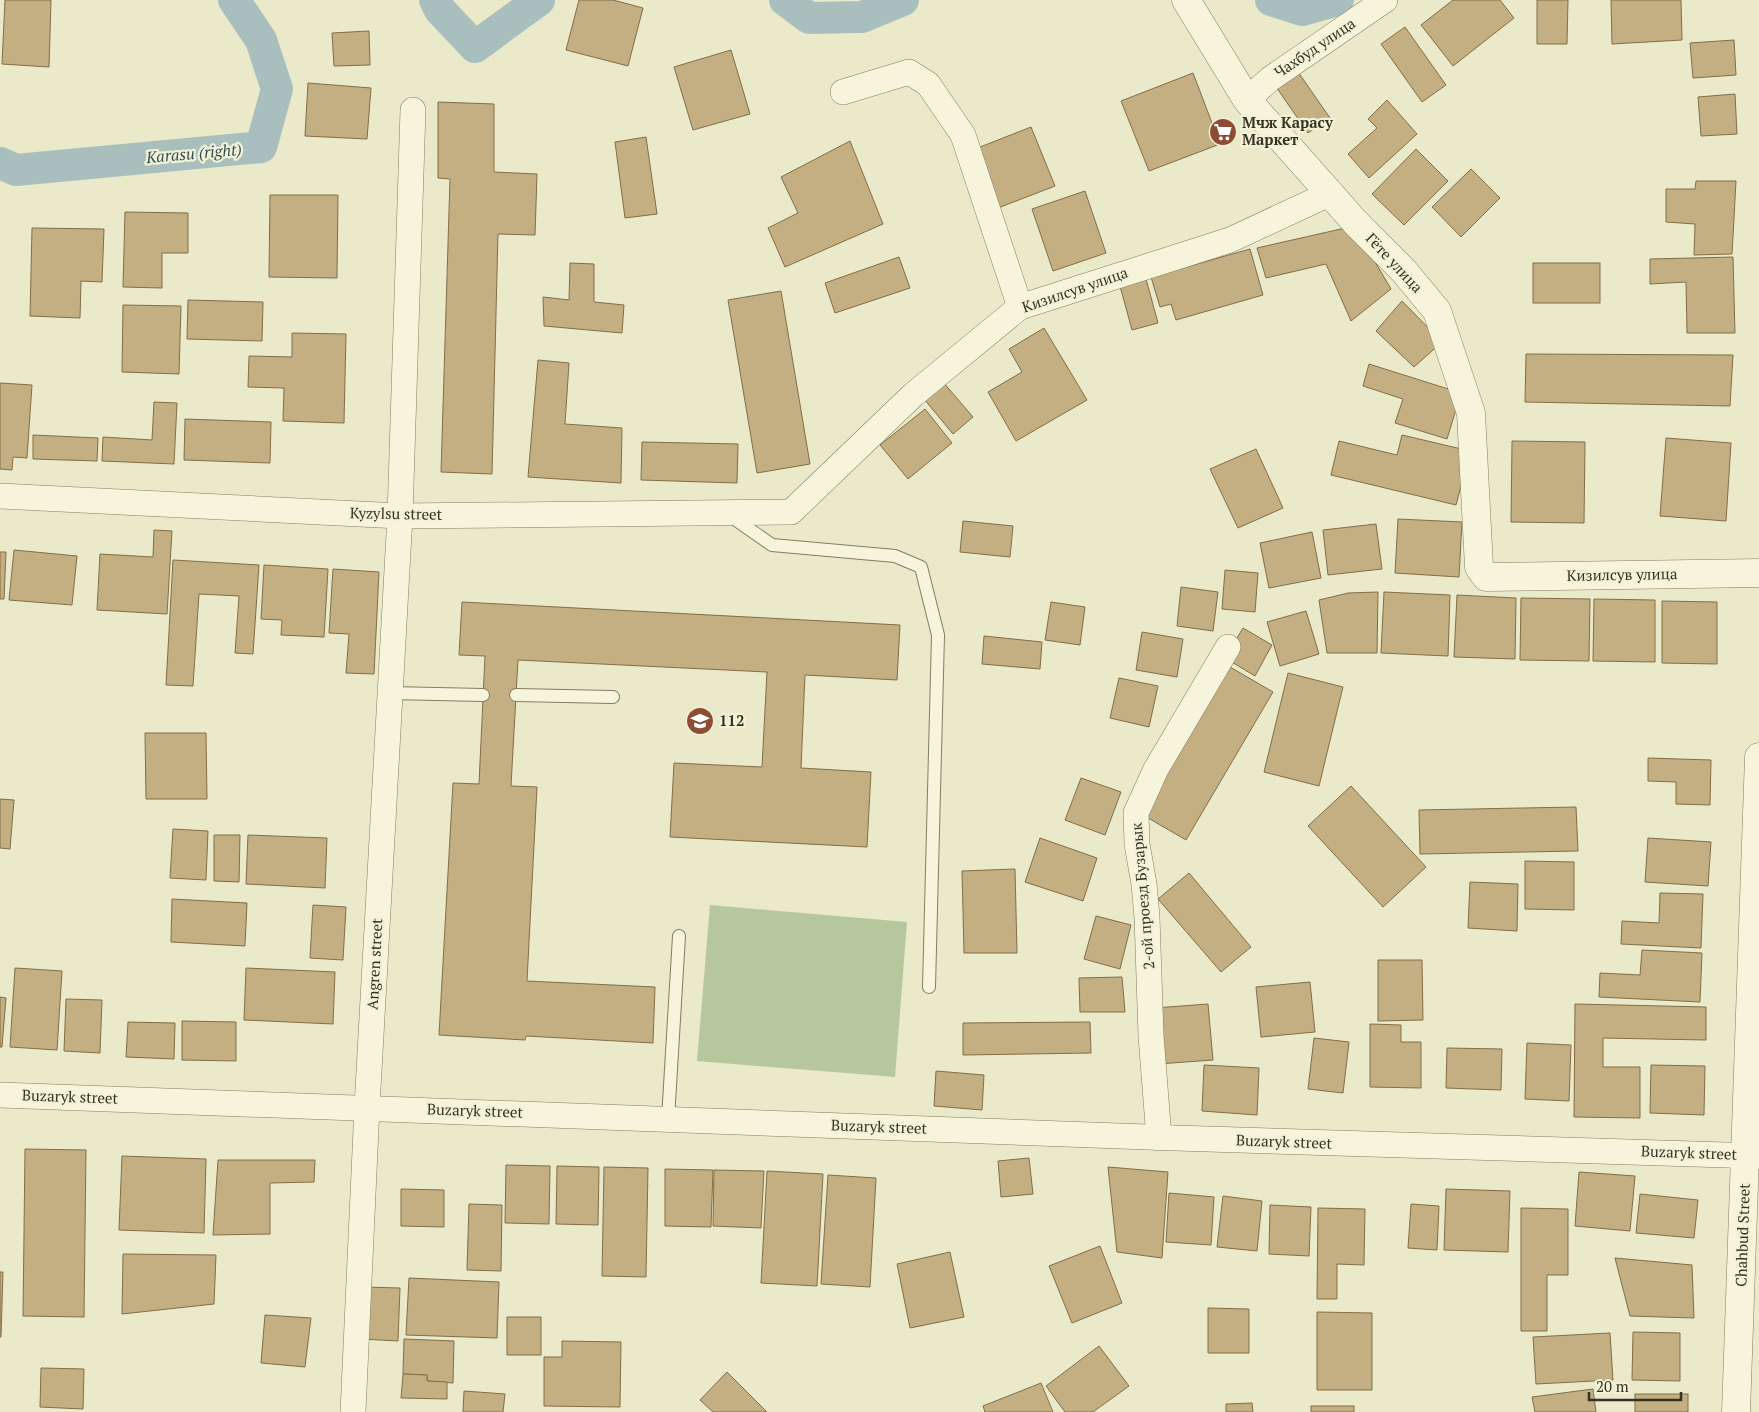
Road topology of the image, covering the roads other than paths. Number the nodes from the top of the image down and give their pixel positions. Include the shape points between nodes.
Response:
1 (1385, 0) edge
2 (1186, 1) edge
3 (844, 92) dead end
4 (1247, 100) junction
5 (414, 110) dead end
6 (1331, 194) junction
7 (1020, 307) junction
8 (0, 496) edge
9 (725, 512) junction
10 (400, 516) junction
11 (1759, 573) edge
12 (1486, 577) joint
13 (1228, 647) dead end
14 (390, 693) junction
15 (483, 695) dead end
16 (516, 695) dead end
17 (613, 697) dead end
18 (1759, 757) edge
19 (679, 936) dead end
20 (929, 987) dead end
21 (0, 1095) edge
22 (367, 1107) junction
23 (668, 1119) junction
24 (1159, 1138) junction
25 (1753, 1155) edge
26 (352, 1412) edge
27 (1736, 1412) edge

1 - 4 street, Чахбуд улица via 1270,79
2 - 4 street, Гёте улица
3 - 7 street via 909,72 928,84 963,135
4 - 6 street, Гёте улица
5 - 10 street, Angren street
6 - 7 street, Кизилсув улица via 1230,240
6 - 12 street, Гёте улица via 1437,311 1471,413 1479,567
7 - 9 street, Кизилсув улица via 913,395 792,512
8 - 10 street, Kyzylsu street
9 - 10 street, Kyzylsu street
9 - 20 lane via 772,545 895,556 921,567 938,635
10 - 14 street, Angren street
11 - 12 street, Кизилсув улица
13 - 24 street, 2-ой проезд Бузарык via 1156,769 1136,813 1136,844 1147,917
14 - 15 lane
14 - 22 street, Angren street
16 - 17 lane
18 - 25 street, Chahbud Street
19 - 23 lane
21 - 22 street, Buzaryk street
22 - 23 street, Buzaryk street
22 - 26 street, Angren street
23 - 24 street, Buzaryk street
24 - 25 street, Buzaryk street
25 - 27 street, Chahbud Street

